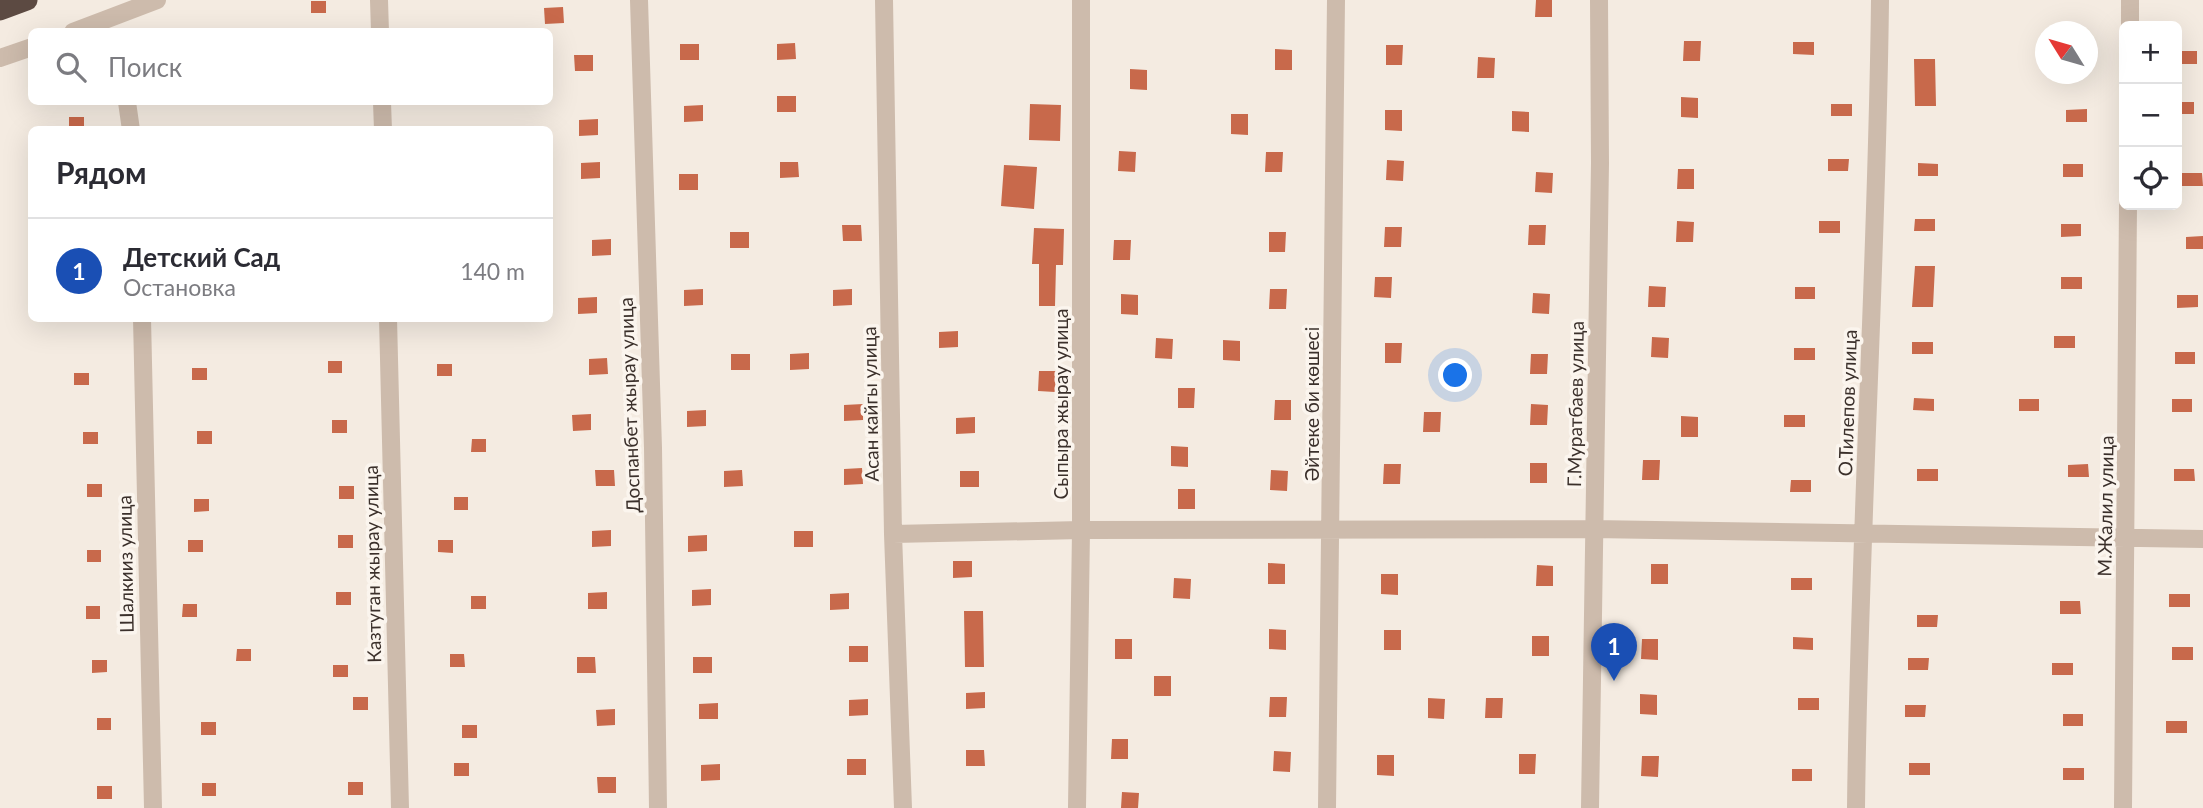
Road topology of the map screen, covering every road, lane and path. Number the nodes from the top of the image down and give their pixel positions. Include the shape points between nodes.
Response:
1 (27, 0) edge
2 (157, 0) edge
3 (379, 0) edge
4 (639, 0) edge
5 (884, 0) edge
6 (1081, 0) edge
7 (1336, 0) edge
8 (1599, 0) edge
9 (1880, 0) edge
10 (2130, 0) edge
11 (0, 10) edge
12 (2130, 21) edge
13 (116, 24) edge
14 (95, 28) edge
15 (380, 28) edge
16 (28, 48) edge
17 (0, 58) edge
18 (127, 105) edge
19 (382, 105) edge
20 (130, 126) edge
21 (383, 126) edge
22 (2128, 210) edge
23 (142, 322) edge
24 (387, 322) edge
25 (1593, 529) junction
26 (1081, 530) junction
27 (1864, 531) junction
28 (1332, 532) junction
29 (893, 534) junction
30 (2125, 537) junction
31 (2203, 538) edge
32 (153, 808) edge
33 (400, 808) edge
34 (658, 808) edge
35 (903, 808) edge
36 (1077, 808) edge
37 (1327, 808) edge
38 (1590, 808) edge
39 (1856, 808) edge
40 (2123, 808) edge

1 - 11 highway
2 - 13 street
3 - 15 street
4 - 34 street, Доспанбет жырау улица via 654,474
5 - 29 street, Асан кайгы улица
6 - 26 street, Сыпыра жырау улица
7 - 28 street, Әйтеке би көшесі
8 - 25 street, Г.Муратбаев улица
9 - 27 street, О.Тилепов улица
10 - 12 street
13 - 14 street
16 - 17 street
18 - 20 street
19 - 21 street
22 - 30 street, М.Жалил улица
23 - 32 street, Шалкииз улица
24 - 33 street, Казтуган жырау улица
25 - 27 street
25 - 28 street
25 - 38 street, Г.Муратбаев улица
26 - 28 street
26 - 29 street
26 - 36 street, Сыпыра жырау улица
27 - 30 street
27 - 39 street, О.Тилепов улица
28 - 37 street, Әйтеке би көшесі
29 - 35 street, Асан кайгы улица
30 - 31 street
30 - 40 street, М.Жалил улица

